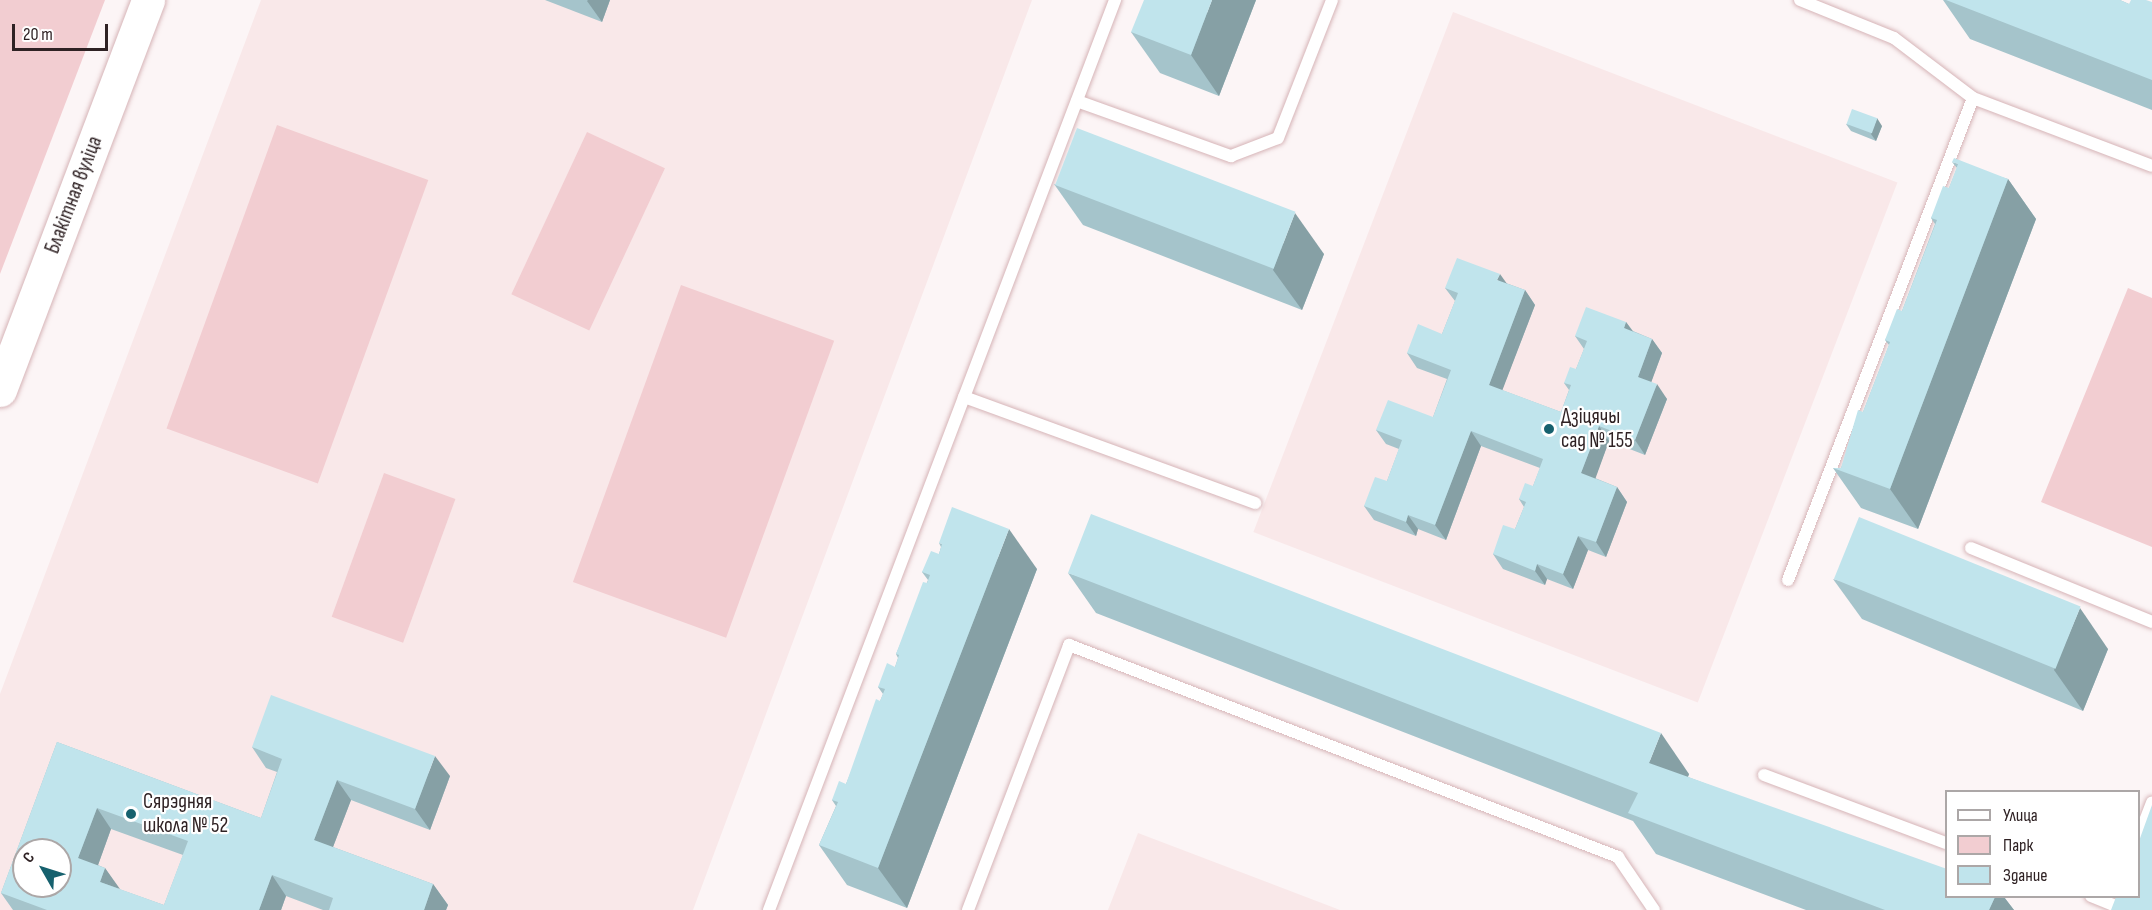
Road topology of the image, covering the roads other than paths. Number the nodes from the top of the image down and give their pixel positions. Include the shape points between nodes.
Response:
1 (148, 0) edge
2 (1115, 0) edge
3 (1332, 0) edge
4 (1800, 0) edge
5 (1973, 98) junction
6 (1077, 101) junction
7 (2152, 166) edge
8 (0, 390) edge
9 (964, 397) junction
10 (1255, 503) dead end
11 (1971, 548) dead end
12 (1788, 580) dead end
13 (2152, 622) edge
14 (1764, 775) dead end
15 (2152, 803) edge
16 (2140, 835) edge
17 (1945, 842) edge
18 (2094, 898) edge
19 (2114, 904) edge
20 (769, 910) edge
21 (968, 910) edge
22 (1654, 910) edge

1 - 8 street, Блакітная вуліца
2 - 6 lane
3 - 6 lane via 1278,138 1231,156
4 - 5 lane via 1894,38
5 - 7 lane
5 - 12 lane
6 - 9 lane
9 - 10 lane
9 - 20 lane
11 - 13 lane
14 - 17 lane
15 - 16 lane
18 - 19 lane
21 - 22 lane via 1069,645 1618,858

